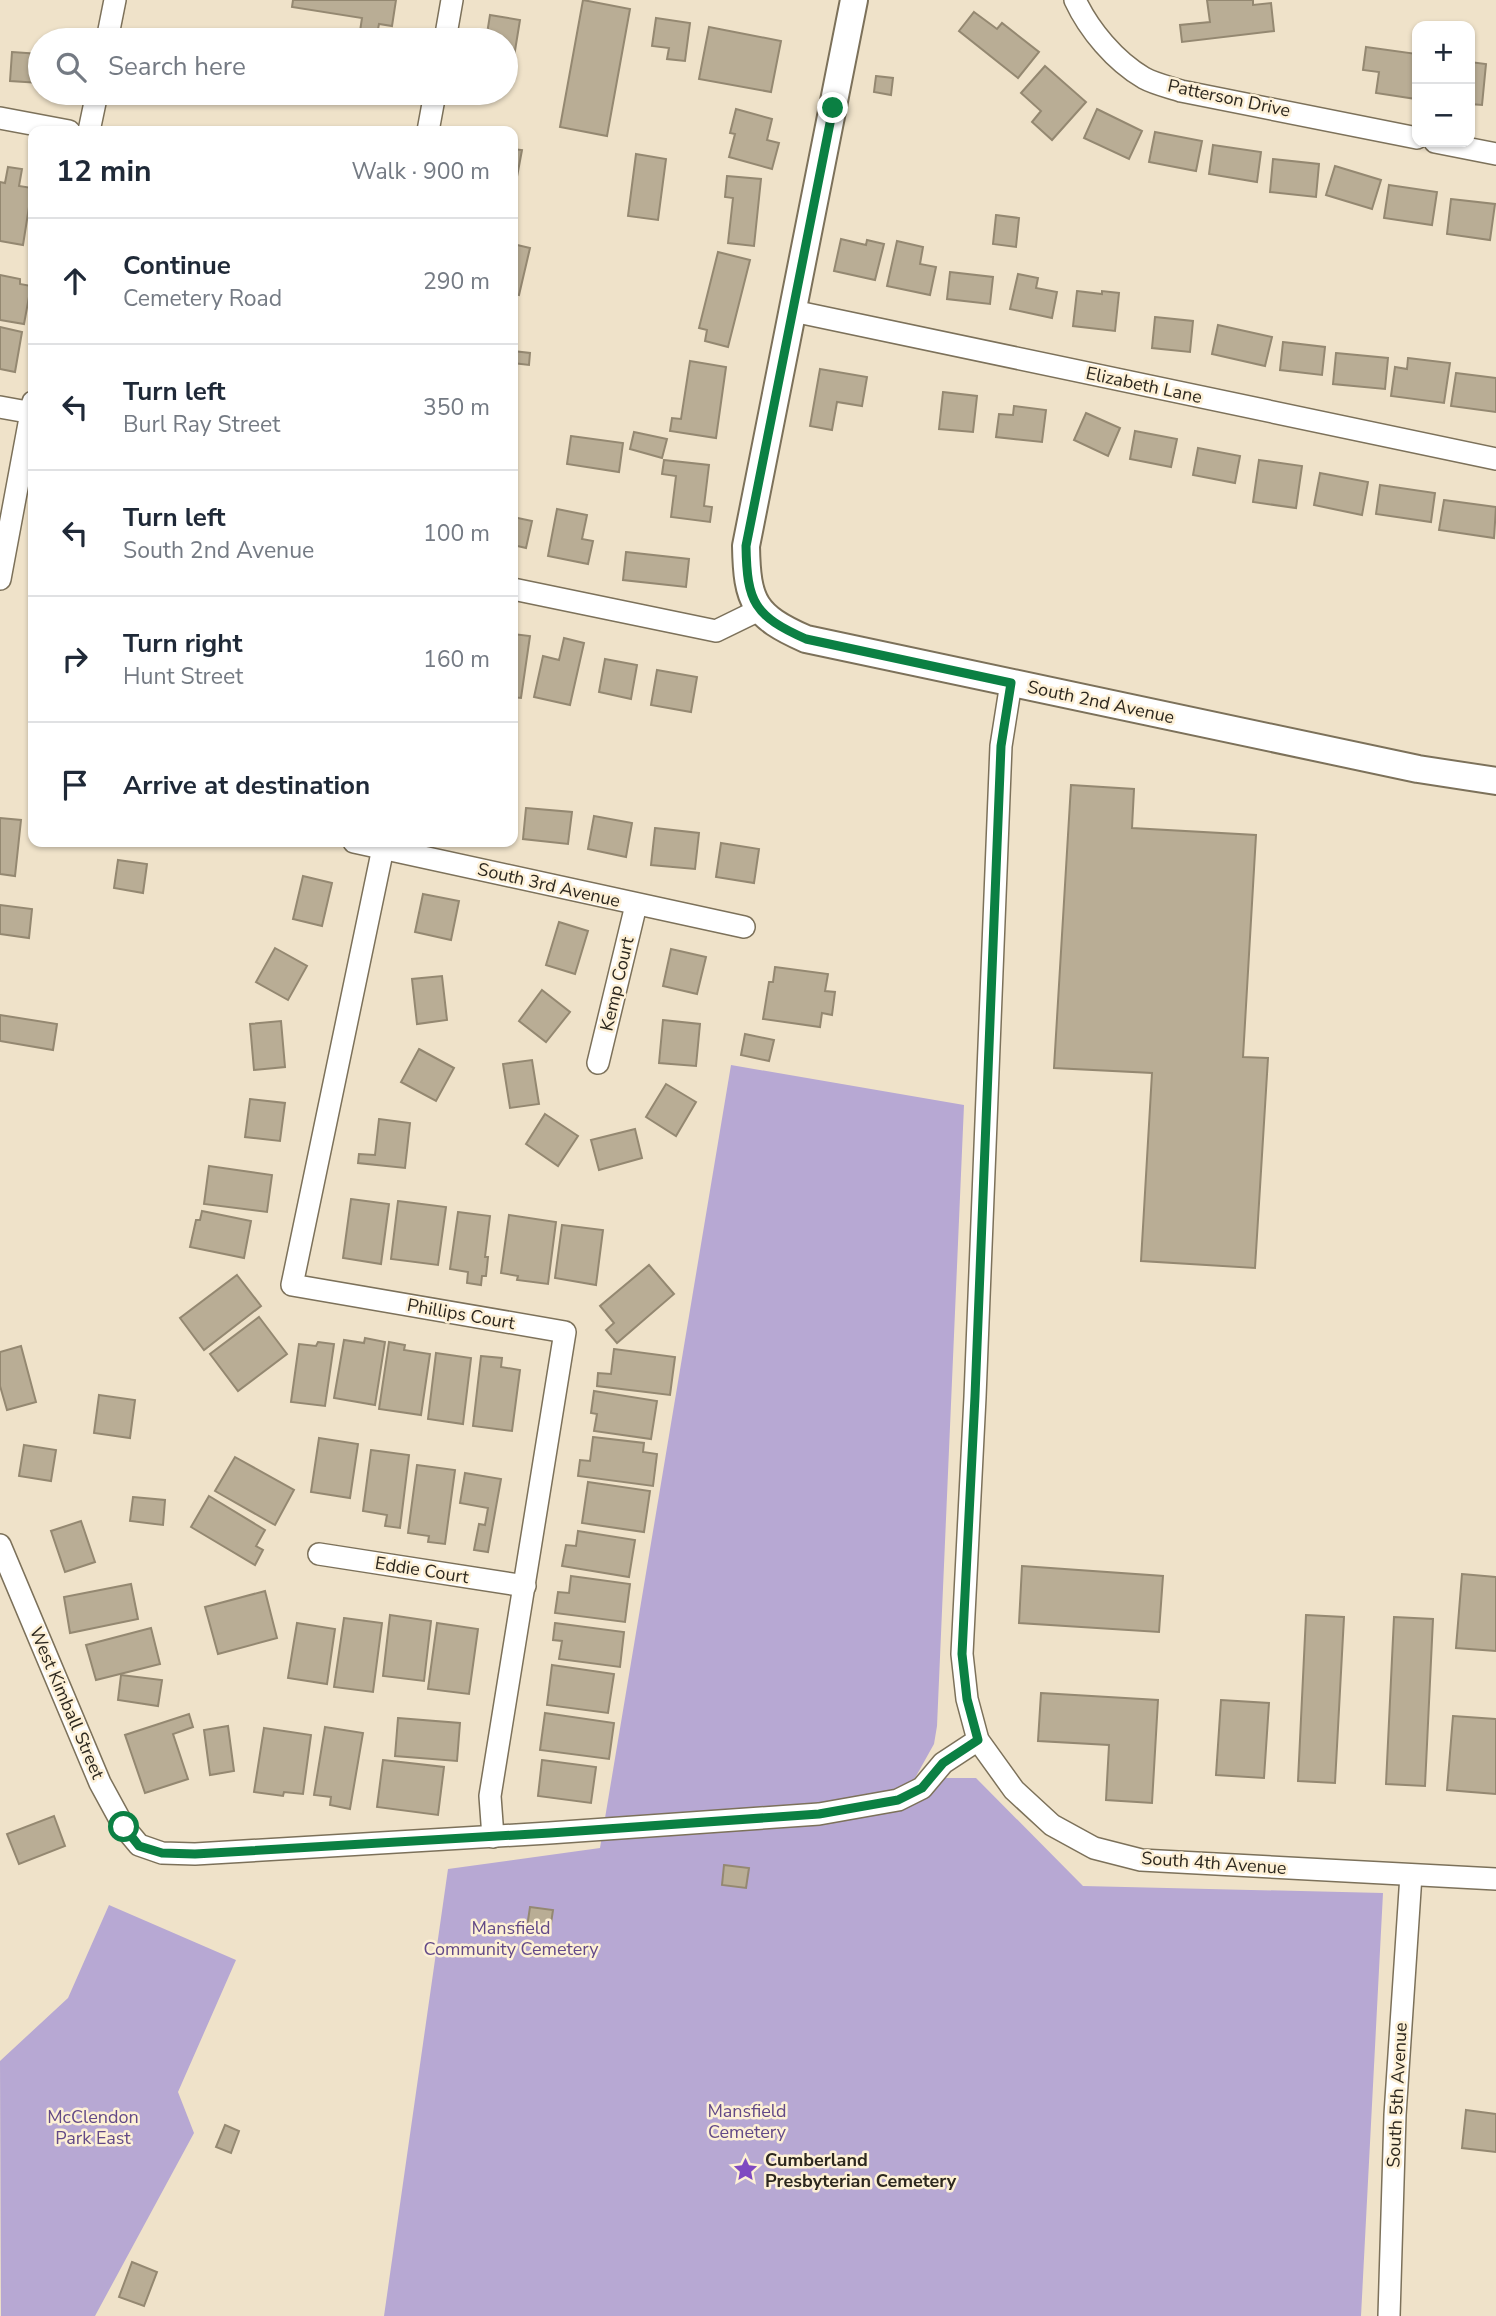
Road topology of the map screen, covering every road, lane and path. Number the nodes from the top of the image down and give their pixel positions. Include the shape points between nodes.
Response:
1 (115, 0) edge
2 (452, 0) edge
3 (854, 0) edge
4 (1074, 0) edge
5 (109, 28) edge
6 (447, 28) edge
7 (94, 105) edge
8 (433, 105) edge
9 (0, 118) edge
10 (42, 126) edge
11 (90, 126) edge
12 (429, 126) edge
13 (1412, 137) edge
14 (1460, 147) edge
15 (1496, 154) edge
16 (793, 311) junction
17 (0, 407) edge
18 (28, 410) edge
19 (28, 436) edge
20 (1496, 459) edge
21 (0, 579) edge
22 (518, 590) edge
23 (759, 610) junction
24 (1011, 683) junction
25 (1496, 781) edge
26 (378, 847) edge
27 (383, 848) junction
28 (636, 905) junction
29 (744, 926) dead end
30 (598, 1063) dead end
31 (0, 1545) edge
32 (319, 1554) dead end
33 (525, 1586) junction
34 (978, 1740) junction
35 (493, 1837) junction
36 (1411, 1875) junction
37 (1496, 1879) edge
38 (1389, 2316) edge

1 - 5 street
2 - 6 street
3 - 16 street
4 - 13 street, Patterson Drive via 1107,47 1145,78 1181,91
7 - 11 street
8 - 12 street
9 - 10 street
14 - 15 street
16 - 20 street, Elizabeth Lane
16 - 23 street via 746,546 747,582
17 - 18 street
19 - 21 street
22 - 23 street via 716,631
23 - 24 street, South 2nd Avenue via 806,639
24 - 25 street, South 2nd Avenue via 1418,769
24 - 34 street via 1001,746 962,1654
26 - 27 street, South 3rd Avenue
27 - 28 street, South 3rd Avenue
27 - 33 street, Phillips Court via 292,1285 565,1332
28 - 29 street, South 3rd Avenue
28 - 30 street, Kemp Court
31 - 35 street, West Kimball Street via 100,1783 139,1846 162,1853 195,1854
32 - 33 street, Eddie Court
33 - 35 street, Phillips Court via 490,1796
34 - 35 street via 943,1763 922,1788 898,1800 819,1814
34 - 36 street, South 4th Avenue via 1014,1790 1052,1825 1094,1848 1141,1860
36 - 37 street, South 4th Avenue
36 - 38 street, South 5th Avenue via 1395,2115

